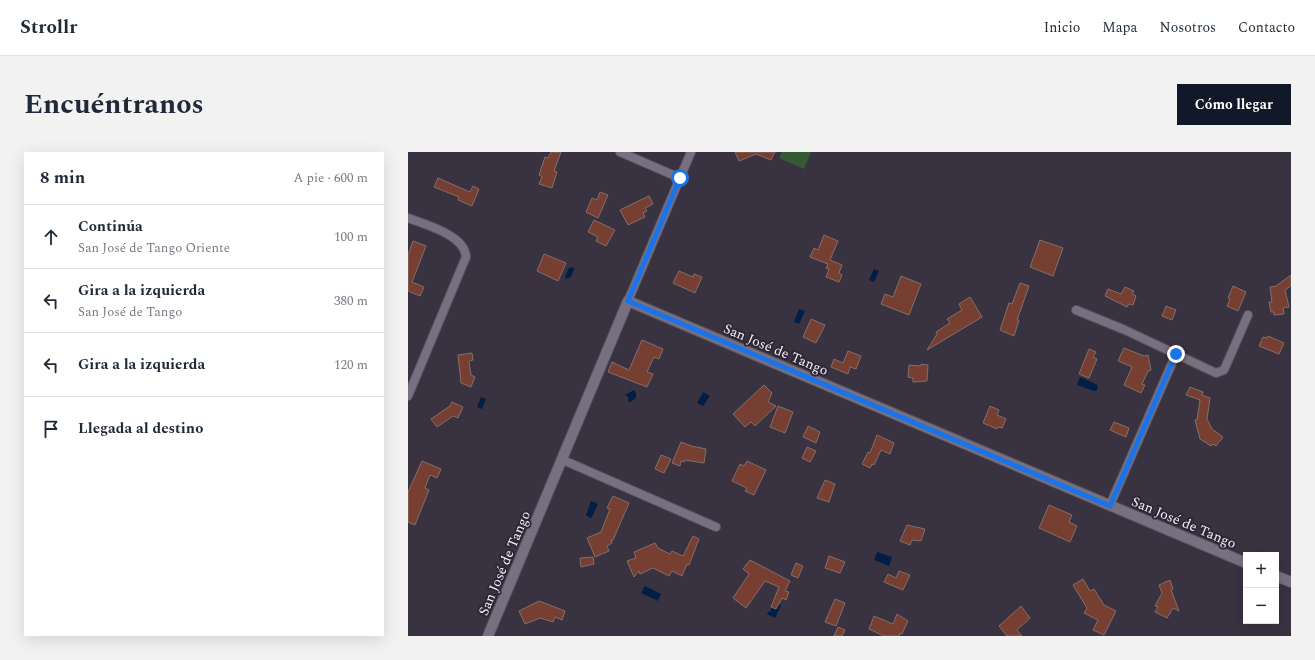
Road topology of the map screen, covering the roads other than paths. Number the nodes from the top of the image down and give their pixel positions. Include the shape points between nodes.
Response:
1 (620, 152) edge
2 (691, 152) edge
3 (680, 178) junction
4 (408, 218) edge
5 (628, 301) junction
6 (1076, 310) dead end
7 (1248, 316) dead end
8 (1176, 354) junction
9 (408, 396) edge
10 (563, 460) junction
11 (1110, 506) junction
12 (716, 528) dead end
13 (1243, 562) edge
14 (1279, 577) edge
15 (1291, 582) edge
16 (488, 636) edge

1 - 3 street
2 - 3 street
3 - 5 street
4 - 9 street via 459,240 465,249 466,257
5 - 10 street, San José de Tango
5 - 11 street, San José de Tango
6 - 8 street
7 - 8 street via 1222,372 1216,373
8 - 11 street
10 - 12 street
10 - 16 street, San José de Tango
11 - 13 street, San José de Tango
14 - 15 street

